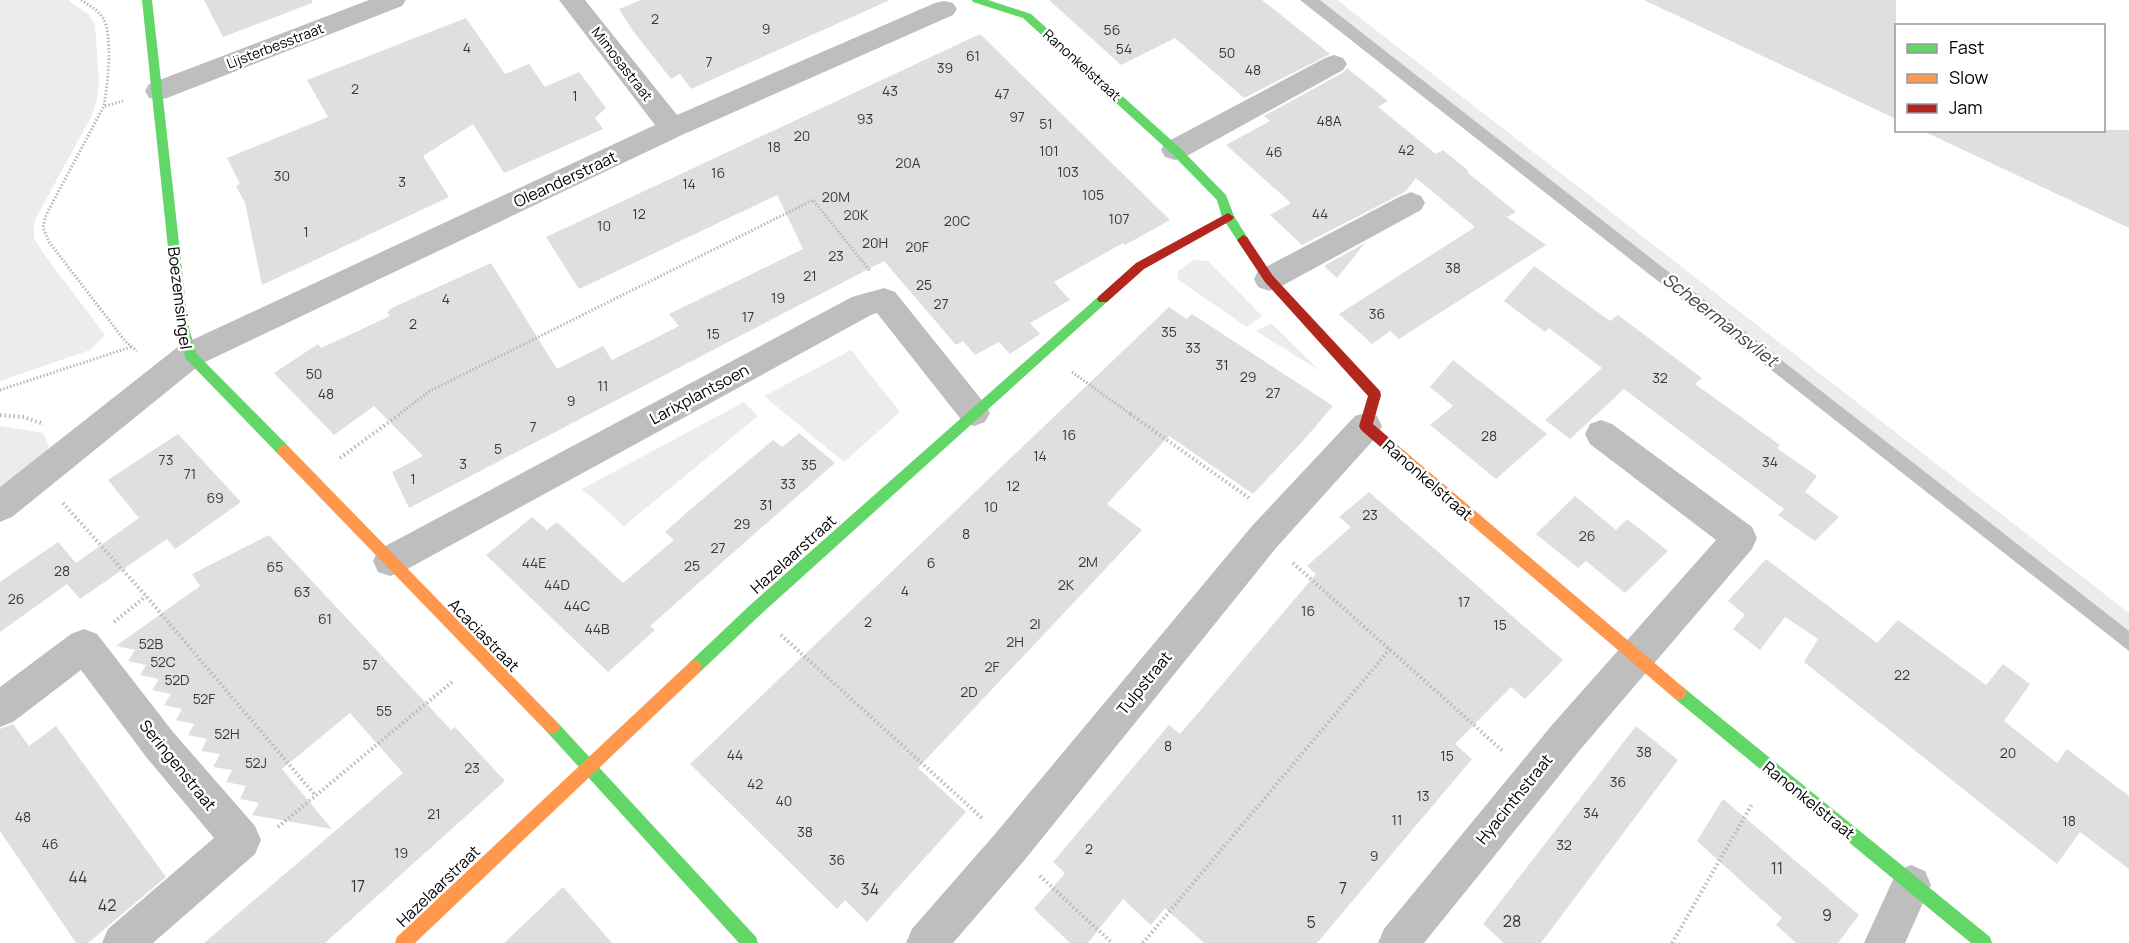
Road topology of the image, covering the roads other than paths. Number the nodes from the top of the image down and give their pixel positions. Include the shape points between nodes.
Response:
1 (147, 0) edge
2 (393, 0) edge
3 (572, 0) edge
4 (977, 0) edge
5 (948, 3) edge
6 (1334, 64) dead end
7 (158, 91) junction
8 (672, 129) junction
9 (1174, 150) junction
10 (1411, 203) dead end
11 (1228, 217) junction
12 (1269, 279) junction
13 (190, 355) junction
14 (974, 413) junction
15 (1366, 426) junction
16 (1601, 434) dead end
17 (0, 507) edge
18 (390, 561) junction
19 (1634, 656) junction
20 (0, 709) edge
21 (589, 765) junction
22 (1911, 885) junction
23 (122, 943) edge
24 (403, 943) edge
25 (750, 943) edge
26 (926, 943) edge
27 (1398, 943) edge
28 (1884, 943) edge
29 (1984, 943) edge

1 - 7 street, Boezemsingel
2 - 7 street, Lijsterbesstraat
3 - 8 street, Mimosastraat
4 - 9 street, Ranonkelstraat via 1027,16
5 - 8 street, Oleanderstraat
6 - 9 street
7 - 13 street, Boezemsingel via 182,324
8 - 13 street, Oleanderstraat
9 - 11 street, Ranonkelstraat via 1222,198
10 - 12 street
11 - 12 street, Ranonkelstraat
11 - 14 street, Hazelaarstraat via 1140,266
12 - 15 street, Ranonkelstraat via 1375,395
13 - 17 street, Boezemsingel
13 - 18 street, Acaciastraat
14 - 18 street, Larixplantsoen via 884,300 862,305
14 - 21 street, Hazelaarstraat
15 - 19 street, Ranonkelstraat
15 - 26 street, Tulpstraat via 1272,528
16 - 19 street via 1740,538
18 - 21 street, Acaciastraat
19 - 22 street, Ranonkelstraat
19 - 27 street, Hyacinthstraat
20 - 23 street, Seringenstraat via 84,646 160,745 241,840
21 - 24 street, Hazelaarstraat
21 - 25 street, Acaciastraat
22 - 28 street
22 - 29 street, Ranonkelstraat

